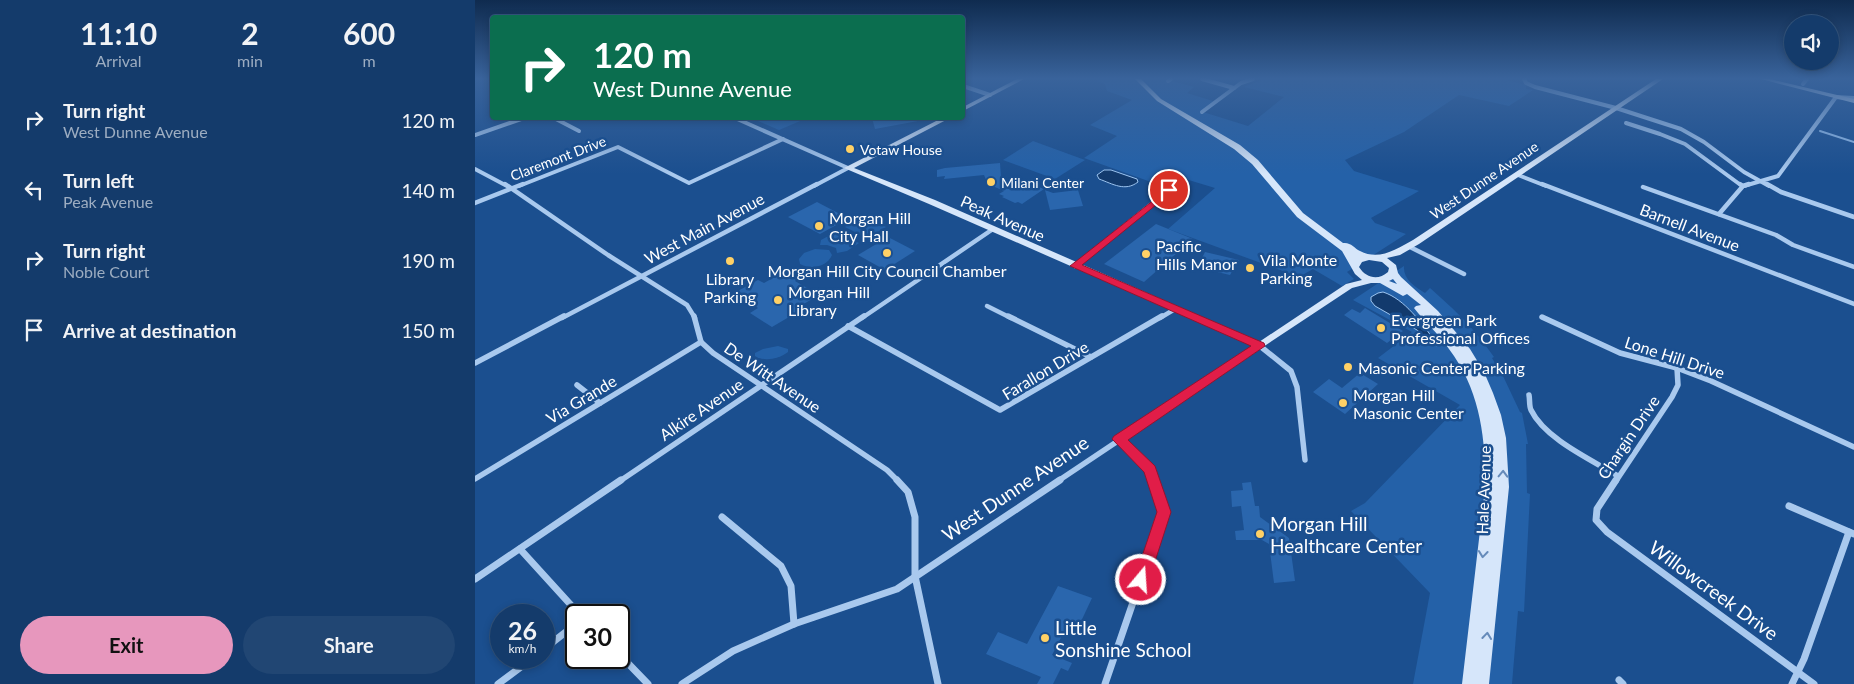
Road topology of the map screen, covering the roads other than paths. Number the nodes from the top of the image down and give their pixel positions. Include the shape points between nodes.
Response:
1 (1177, 111) edge
2 (1186, 111) edge
3 (1612, 111) edge
4 (1625, 111) edge
5 (1826, 111) edge
6 (518, 120) edge
7 (558, 120) edge
8 (740, 120) edge
9 (943, 120) edge
10 (1626, 123) dead end
11 (579, 131) dead end
12 (475, 135) edge
13 (783, 139) junction
14 (848, 168) junction
15 (475, 169) edge
16 (1517, 175) junction
17 (1759, 181) junction
18 (1743, 186) junction
19 (1643, 187) dead end
20 (512, 188) junction
21 (1169, 190) dead end
22 (475, 203) edge
23 (1719, 214) junction
24 (1854, 217) edge
25 (993, 229) junction
26 (1408, 246) junction
27 (1397, 254) junction
28 (1372, 257) junction
29 (1075, 266) junction
30 (1854, 267) edge
31 (1356, 270) junction
32 (1393, 270) junction
33 (1464, 274) dead end
34 (642, 277) junction
35 (1371, 280) junction
36 (1382, 281) junction
37 (1349, 286) junction
38 (1854, 304) edge
39 (987, 306) dead end
40 (1175, 309) junction
41 (1542, 317) dead end
42 (848, 326) junction
43 (701, 342) junction
44 (1260, 346) junction
45 (1091, 357) junction
46 (475, 363) edge
47 (1677, 368) junction
48 (577, 385) dead end
49 (761, 385) junction
50 (1529, 395) dead end
51 (599, 404) junction
52 (1119, 439) junction
53 (1854, 447) edge
54 (1305, 460) dead end
55 (1618, 476) junction
56 (475, 478) edge
57 (1789, 506) dead end
58 (722, 517) dead end
59 (1596, 520) joint
60 (1852, 533) edge
61 (520, 549) junction
62 (915, 576) junction
63 (475, 579) edge
64 (570, 604) edge
65 (794, 624) junction
66 (565, 633) edge
67 (555, 640) edge
68 (630, 665) edge
69 (518, 669) edge
70 (1797, 670) junction
71 (498, 684) edge
72 (648, 684) edge
73 (682, 684) edge
74 (938, 684) edge
75 (1105, 684) edge
76 (1469, 684) edge
77 (1482, 684) edge
78 (1792, 684) edge
79 (1814, 684) edge

1 - 31 main road via 1237,147 1255,162 1301,215 1345,249
2 - 28 main road via 1243,145 1262,161 1307,213 1357,253
3 - 16 main road, West Dunne Avenue
4 - 17 street via 1681,129
5 - 17 street via 1778,176
6 - 12 street
7 - 11 street
8 - 13 street, Peak Avenue
9 - 14 main road, West Main Avenue
10 - 18 street via 1683,144
13 - 14 street, Peak Avenue
13 - 20 street, Claremont Drive via 689,183 618,147
14 - 25 main road, Peak Avenue
14 - 34 street, West Main Avenue
15 - 20 street, De Witt Avenue
16 - 26 main road, West Dunne Avenue
16 - 38 street, Barnell Avenue
17 - 18 street
17 - 24 street
18 - 23 street
19 - 23 street
20 - 22 street, Claremont Drive
20 - 34 street, De Witt Avenue
21 - 29 street
23 - 30 street
25 - 29 main road, Peak Avenue
25 - 42 street, Alkire Avenue
26 - 27 main road, West Dunne Avenue
26 - 33 street
27 - 28 main road, West Dunne Avenue
27 - 32 main road
28 - 31 main road via 1359,260
28 - 32 main road via 1385,260
29 - 40 main road, Peak Avenue
31 - 35 main road
31 - 37 main road, West Dunne Avenue
32 - 36 main road via 1389,278
77 -> 32 main road, Hale Avenue via 1503,487 1503,454 1497,418 1479,372 1458,340 1401,284
34 - 43 street, De Witt Avenue via 687,306 696,319
34 - 46 street, West Main Avenue
35 - 36 main road
35 - 37 main road, West Dunne Avenue
36 -> 76 main road, Hale Avenue via 1396,287 1413,302 1451,343 1471,373 1491,436 1491,488
37 - 44 main road, West Dunne Avenue
39 - 45 street
40 - 44 main road, Peak Avenue
40 - 45 street, Farallon Drive
41 - 47 street, Lone Hill Drive via 1620,352
42 - 45 street, Farallon Drive via 1000,410
42 - 49 street, Alkire Avenue
43 - 49 street, De Witt Avenue
43 - 51 street, Via Grande
44 - 52 street, West Dunne Avenue
44 - 54 street via 1291,371 1297,387
47 - 53 street, Lone Hill Drive via 1711,380
47 - 55 street, Chargin Drive via 1675,391
48 - 51 street
49 - 61 street, Alkire Avenue
49 - 62 street, De Witt Avenue via 887,470 908,492 915,517
50 - 55 street via 1530,409 1540,422 1572,448
51 - 56 street, Via Grande
52 - 62 street, West Dunne Avenue
52 - 75 street via 1150,470 1164,512
55 - 59 street, Chargin Drive via 1597,508
57 - 60 street
58 - 65 street via 788,574
59 - 70 street, Willowcreek Drive via 1607,532
60 - 70 street
61 - 63 street, Alkire Avenue
61 - 64 street
62 - 65 street, West Dunne Avenue via 897,589
62 - 74 street, De Witt Avenue
65 - 73 street, West Dunne Avenue via 733,650
66 - 67 street
68 - 72 street
69 - 71 street
70 - 78 street
70 - 79 street, Willowcreek Drive

